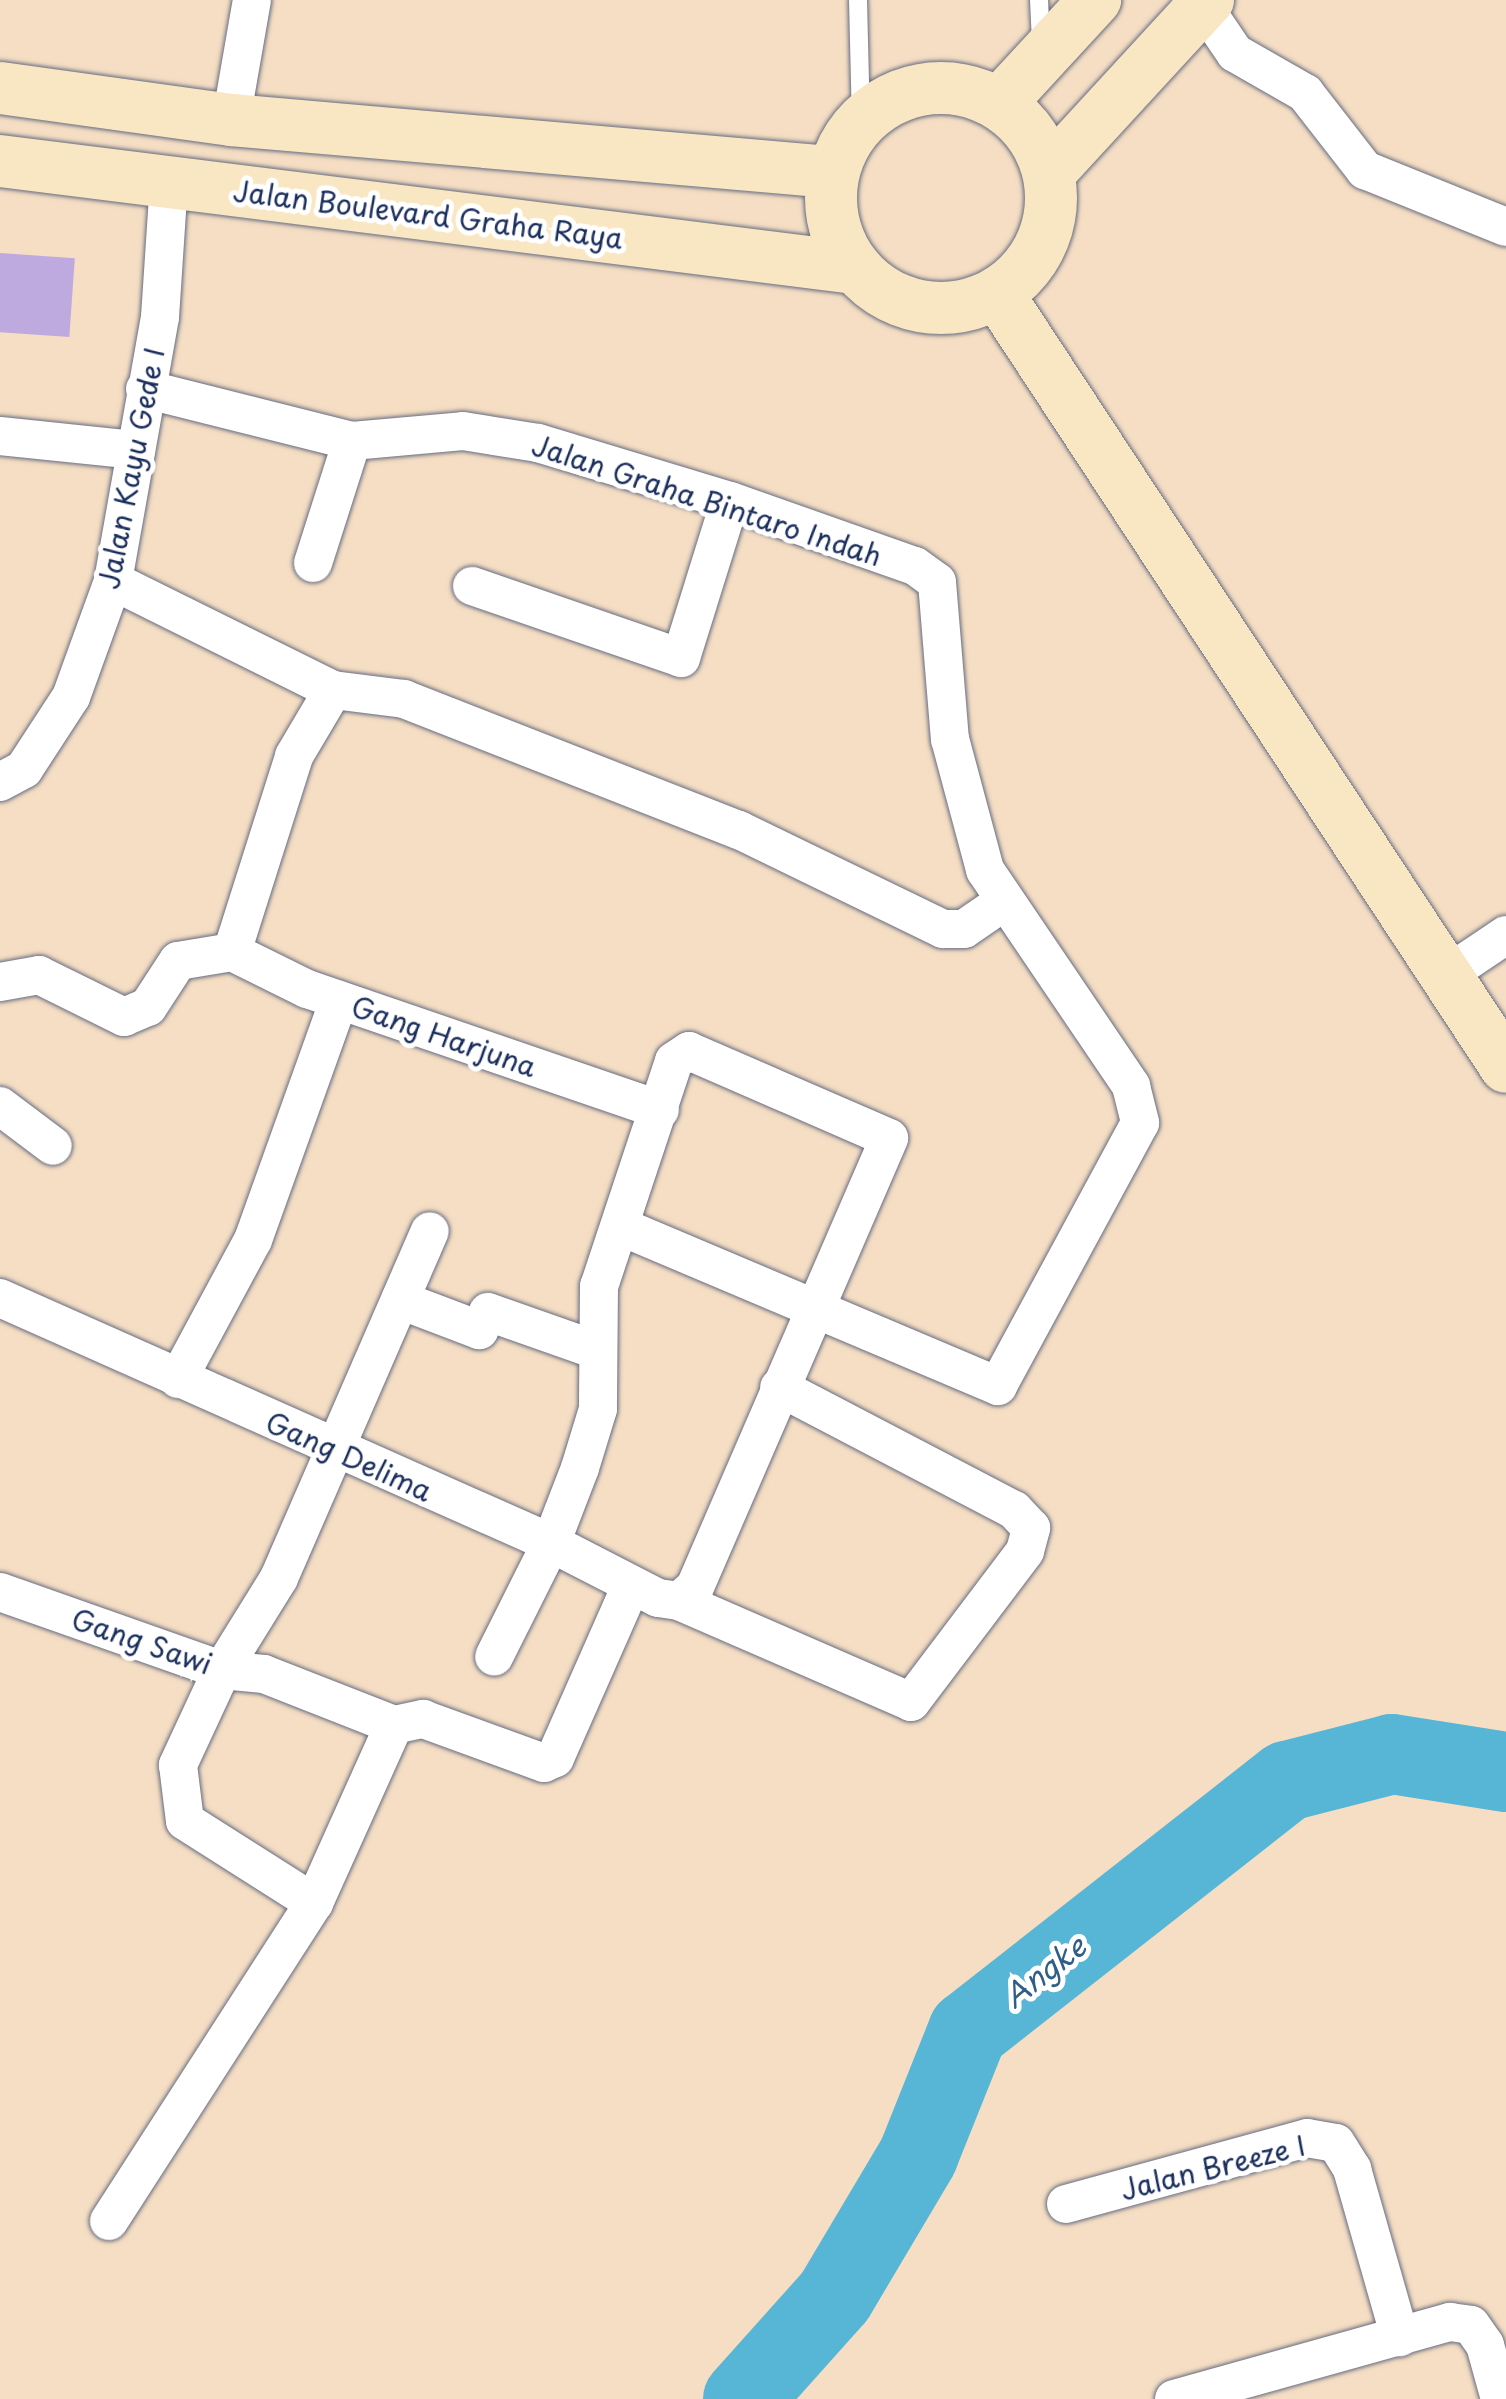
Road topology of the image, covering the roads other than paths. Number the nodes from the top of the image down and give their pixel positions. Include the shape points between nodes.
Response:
1 (252, 0) edge
2 (858, 0) edge
3 (1039, 0) edge
4 (1096, 0) edge
5 (1205, 3) edge
6 (1042, 58) junction
7 (0, 88) edge
8 (999, 104) junction
9 (231, 120) junction
10 (861, 122) junction
11 (0, 161) edge
12 (832, 172) junction
13 (1049, 173) junction
14 (169, 181) junction
15 (1506, 226) edge
16 (856, 268) junction
17 (997, 293) junction
18 (145, 389) junction
19 (0, 436) edge
20 (352, 441) junction
21 (136, 450) junction
22 (730, 501) junction
23 (313, 563) dead end
24 (113, 581) junction
25 (472, 586) dead end
26 (333, 690) junction
27 (0, 782) edge
28 (1002, 903) junction
29 (1506, 935) edge
30 (232, 952) junction
31 (1448, 974) junction
32 (0, 982) edge
33 (339, 1000) junction
34 (1506, 1067) edge
35 (0, 1106) edge
36 (660, 1110) junction
37 (54, 1146) dead end
38 (624, 1228) junction
39 (430, 1232) dead end
40 (0, 1298) edge
41 (400, 1300) junction
42 (812, 1305) junction
43 (596, 1350) junction
44 (178, 1380) junction
45 (779, 1387) junction
46 (332, 1450) junction
47 (551, 1543) junction
48 (632, 1586) junction
49 (0, 1592) edge
50 (687, 1594) junction
51 (494, 1657) dead end
52 (222, 1670) junction
53 (394, 1725) junction
54 (314, 1904) junction
55 (1066, 2204) dead end
56 (109, 2221) dead end
57 (1400, 2336) junction
58 (1501, 2389) edge
59 (1174, 2399) edge

1 - 9 street
2 - 10 lane
3 - 6 lane
4 - 6 main road
5 - 13 main road
5 - 15 street via 1235,53 1305,93 1365,170
6 - 8 main road
7 - 9 main road
8 - 10 main road via 942,88 912,91
8 - 13 main road via 1031,134
9 - 12 main road
10 - 12 main road
11 - 14 main road, Jalan Boulevard Graha Raya
12 - 16 main road via 832,224
13 - 17 main road via 1042,242
14 - 16 main road, Jalan Boulevard Graha Raya
14 - 18 street, Jalan Kayu Gede I via 160,317
16 - 17 main road via 879,289 938,308
17 - 31 main road
18 - 20 street, Jalan Graha Bintaro Indah
18 - 21 street, Jalan Kayu Gede I
19 - 21 street
20 - 22 street, Jalan Graha Bintaro Indah via 482,434
20 - 23 street
21 - 24 street, Jalan Kayu Gede I
22 - 25 street via 681,658
22 - 28 street, Jalan Graha Bintaro Indah via 915,566 938,582 950,739 968,819
24 - 26 street
24 - 27 street, Jalan Kayu Gede I via 71,697 24,769
26 - 28 street via 404,699 740,830 944,929 964,929
26 - 30 street via 294,756
28 - 42 street via 1131,1086 1140,1123 1008,1381 998,1386
29 - 31 street
30 - 32 street via 178,961 148,1007 124,1017 38,976
30 - 33 street, Gang Harjuna
31 - 34 main road
33 - 36 street, Gang Harjuna
33 - 44 street via 253,1240
35 - 37 street
36 - 38 street
36 - 42 street via 674,1061 689,1051 889,1138
38 - 42 street
38 - 43 street via 599,1286
39 - 41 street, Gang Sawi
40 - 44 street, Gang Delima
41 - 43 street via 480,1330 488,1312
41 - 46 street, Gang Sawi
42 - 45 street
43 - 47 street via 598,1408
44 - 46 street, Gang Delima
45 - 50 street
45 - 50 street, Gang Delima via 1014,1510 1031,1528 1025,1551 911,1702
46 - 47 street, Gang Delima
46 - 52 street, Gang Sawi via 279,1578
47 - 48 street, Gang Delima
47 - 51 street
48 - 50 street, Gang Delima
48 - 53 street via 556,1758 544,1763 423,1719
49 - 52 street, Gang Sawi
52 - 53 street via 264,1674
52 - 54 street via 178,1765 184,1821
53 - 54 street
54 - 56 street
55 - 57 street, Jalan Breeze I via 1307,2138 1336,2143 1352,2169
57 - 58 street via 1471,2325
57 - 59 street

